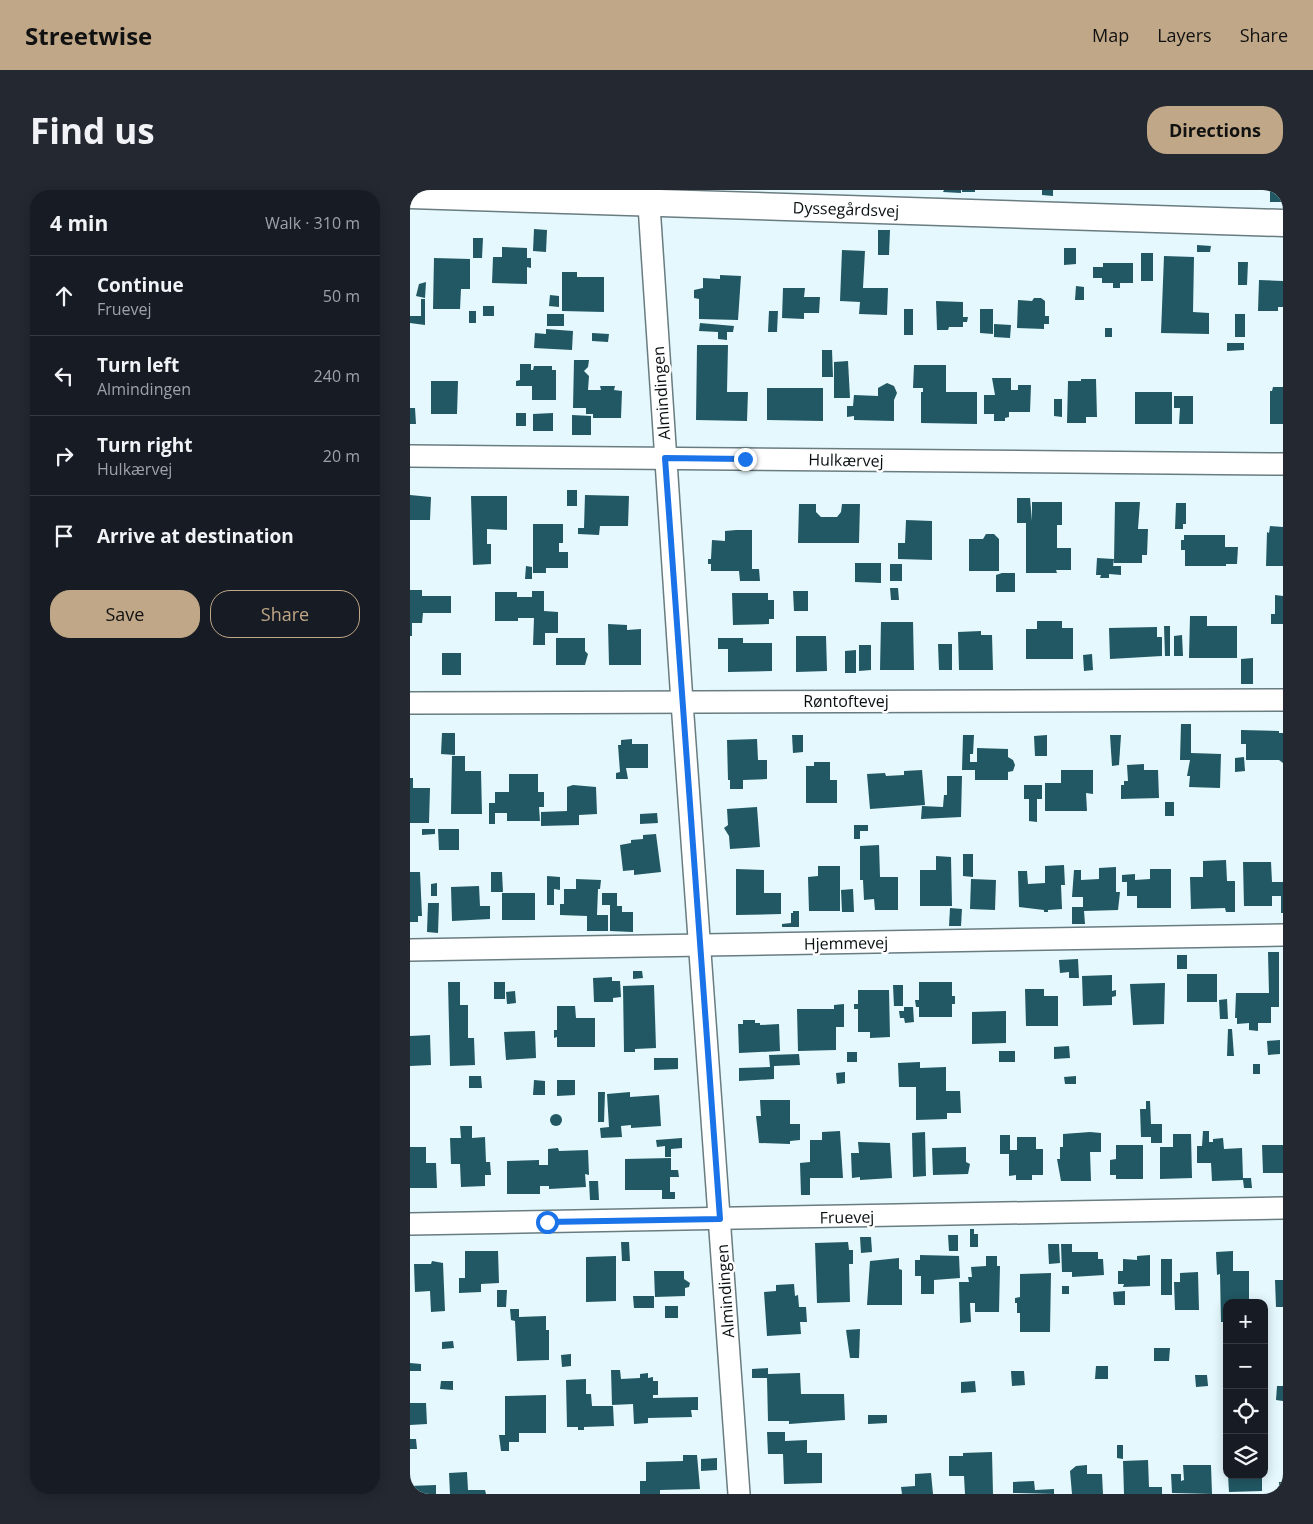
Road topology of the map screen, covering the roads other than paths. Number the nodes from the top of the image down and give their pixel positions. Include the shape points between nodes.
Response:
1 (410, 195) edge
2 (648, 197) edge
3 (1283, 223) edge
4 (410, 456) edge
5 (665, 458) junction
6 (1283, 464) edge
7 (1283, 700) edge
8 (682, 702) junction
9 (410, 703) edge
10 (1283, 935) edge
11 (700, 945) junction
12 (410, 950) edge
13 (1283, 1208) edge
14 (720, 1219) junction
15 (410, 1224) edge
16 (739, 1494) edge

1 - 2 street, Dyssegårdsvej
2 - 3 street, Dyssegårdsvej
2 - 5 street, Almindingen
4 - 5 street, Hulkærvej
5 - 6 street, Hulkærvej
5 - 8 street, Almindingen
7 - 8 street, Røntoftevej
8 - 9 street, Røntoftevej
8 - 11 street, Almindingen
10 - 11 street, Hjemmevej
11 - 12 street, Hjemmevej
11 - 14 street, Almindingen
13 - 14 street, Fruevej
14 - 15 street, Fruevej
14 - 16 street, Almindingen

